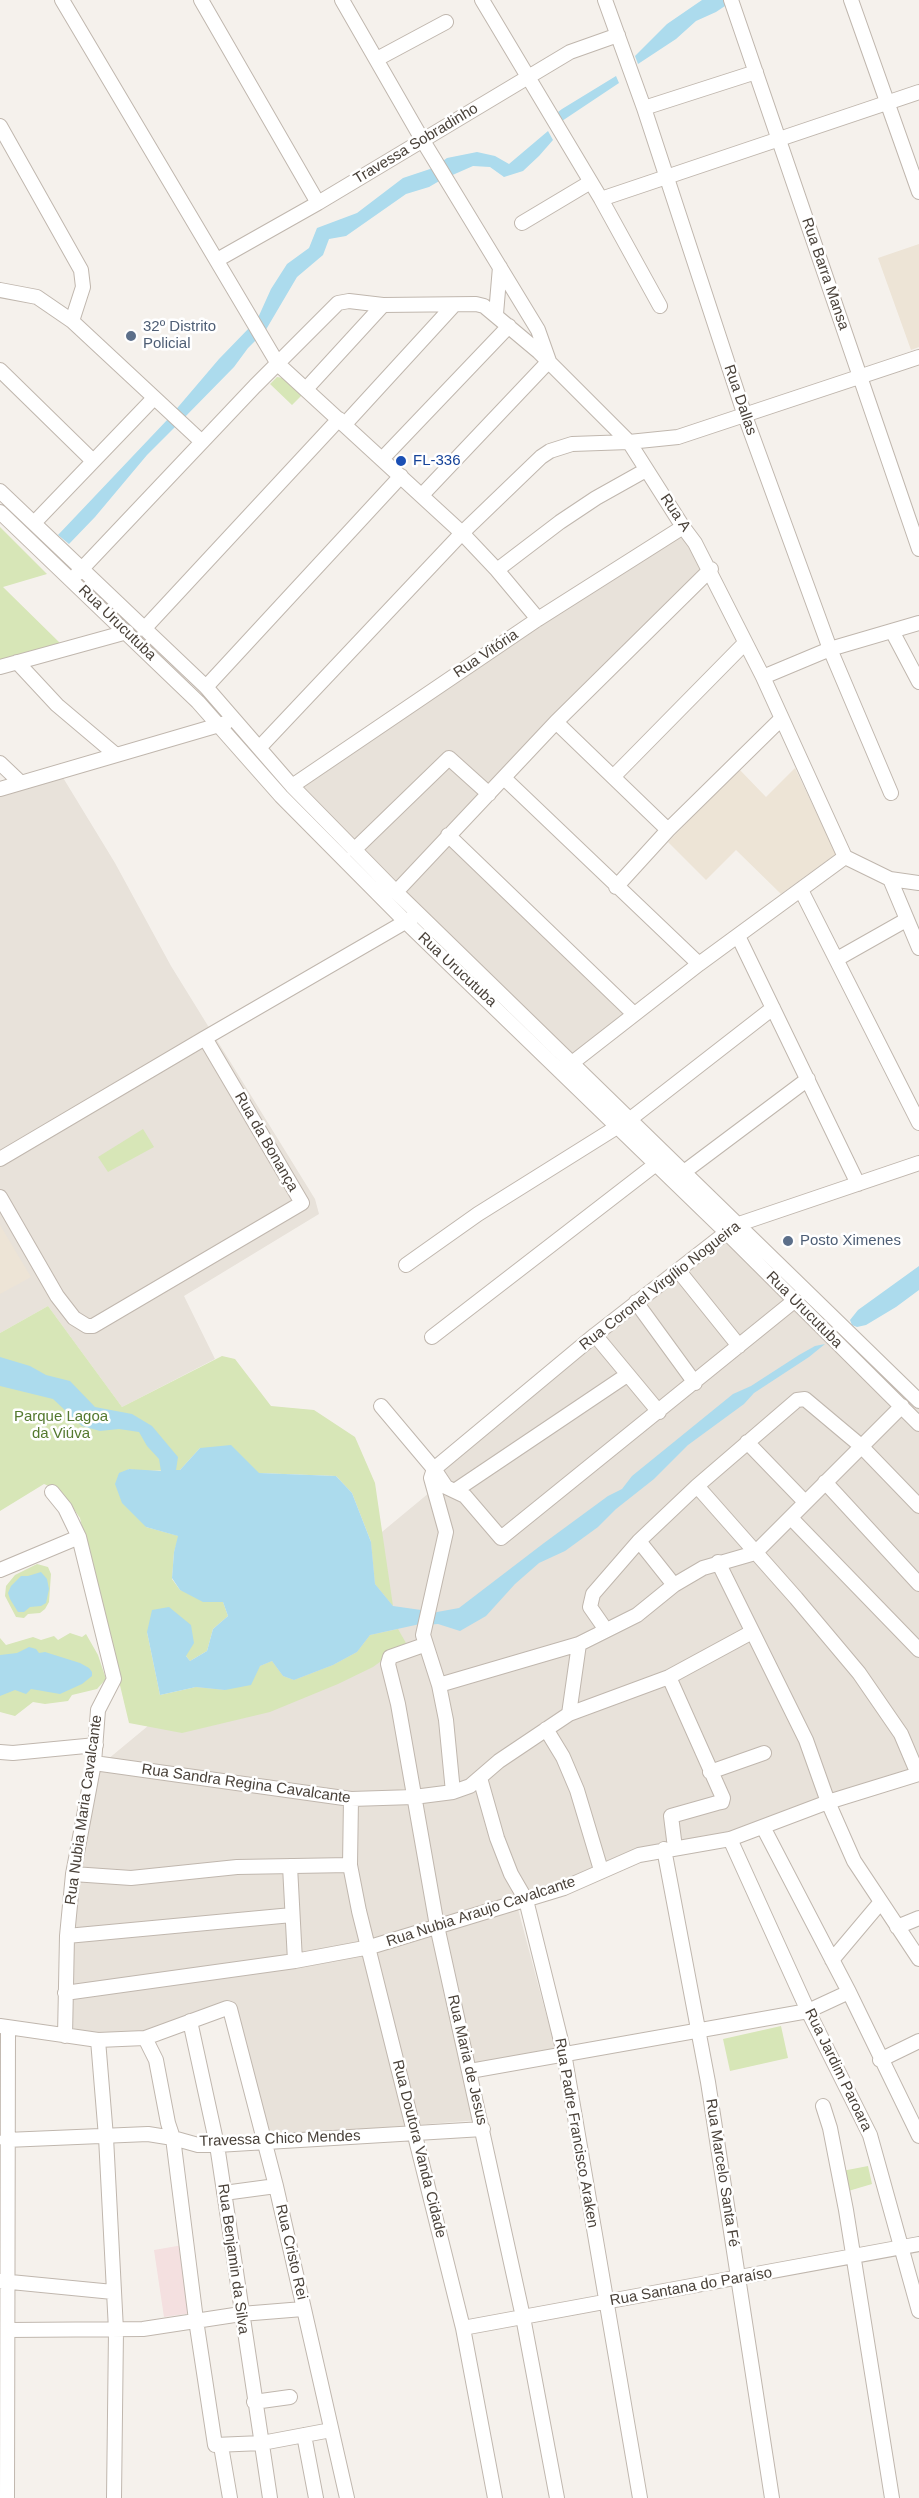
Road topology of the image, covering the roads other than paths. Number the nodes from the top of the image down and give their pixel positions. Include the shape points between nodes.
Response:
1 (62, 0) edge
2 (201, 0) edge
3 (342, 0) edge
4 (482, 0) edge
5 (605, 0) edge
6 (731, 0) edge
7 (851, 0) edge
8 (446, 22) dead end
9 (618, 35) junction
10 (378, 59) junction
11 (756, 72) junction
12 (528, 77) junction
13 (919, 92) edge
14 (887, 103) junction
15 (644, 108) junction
16 (0, 126) edge
17 (779, 139) junction
18 (423, 141) junction
19 (665, 176) junction
20 (590, 183) junction
21 (919, 192) edge
22 (601, 199) junction
23 (318, 203) junction
24 (522, 223) dead end
25 (217, 260) junction
26 (500, 267) junction
27 (0, 290) edge
28 (383, 304) junction
29 (454, 305) junction
30 (660, 306) dead end
31 (496, 315) junction
32 (72, 321) junction
33 (509, 326) junction
34 (919, 357) edge
35 (549, 361) junction
36 (278, 364) junction
37 (0, 370) edge
38 (860, 378) junction
39 (306, 389) junction
40 (154, 398) junction
41 (745, 416) junction
42 (342, 422) junction
43 (202, 442) junction
44 (629, 442) junction
45 (382, 459) junction
46 (92, 460) junction
47 (646, 470) junction
48 (401, 476) junction
49 (0, 491) edge
50 (422, 495) junction
51 (0, 512) edge
52 (34, 523) junction
53 (683, 527) junction
54 (462, 534) junction
55 (919, 549) edge
56 (82, 569) junction
57 (711, 569) junction
58 (498, 570) junction
59 (72, 580) junction
60 (538, 619) junction
61 (919, 623) edge
62 (144, 628) junction
63 (892, 631) junction
64 (127, 632) junction
65 (745, 643) junction
66 (830, 649) junction
67 (17, 662) junction
68 (0, 667) edge
69 (763, 677) junction
70 (919, 682) edge
71 (206, 687) junction
72 (781, 718) junction
73 (236, 720) junction
74 (556, 722) junction
75 (220, 725) junction
76 (260, 747) junction
77 (115, 754) junction
78 (0, 763) edge
79 (614, 776) junction
80 (504, 778) junction
81 (21, 783) junction
82 (292, 786) junction
83 (0, 789) edge
84 (891, 793) dead end
85 (489, 794) junction
86 (668, 830) junction
87 (448, 835) junction
88 (354, 850) junction
89 (845, 857) junction
90 (890, 879) junction
91 (919, 883) edge
92 (616, 886) junction
93 (801, 890) junction
94 (396, 892) junction
95 (419, 914) junction
96 (906, 920) junction
97 (405, 921) junction
98 (738, 936) junction
99 (919, 948) edge
100 (837, 959) junction
101 (699, 964) junction
102 (773, 1008) junction
103 (507, 1009) junction
104 (634, 1014) junction
105 (525, 1026) junction
106 (205, 1038) junction
107 (572, 1063) junction
108 (808, 1078) junction
109 (623, 1123) junction
110 (919, 1123) edge
111 (0, 1159) edge
112 (919, 1163) edge
113 (656, 1164) junction
114 (684, 1172) junction
115 (858, 1184) junction
116 (0, 1197) edge
117 (731, 1228) junction
118 (406, 1265) dead end
119 (678, 1270) junction
120 (794, 1301) junction
121 (636, 1302) junction
122 (595, 1335) junction
123 (432, 1337) dead end
124 (739, 1346) junction
125 (627, 1375) junction
126 (695, 1383) junction
127 (913, 1385) edge
128 (919, 1401) edge
129 (381, 1406) dead end
130 (902, 1406) junction
131 (659, 1412) junction
132 (919, 1424) edge
133 (747, 1442) junction
134 (861, 1446) junction
135 (434, 1469) junction
136 (825, 1482) junction
137 (697, 1486) junction
138 (456, 1490) junction
139 (52, 1492) dead end
140 (805, 1502) junction
141 (919, 1506) edge
142 (790, 1518) junction
143 (79, 1537) junction
144 (639, 1541) junction
145 (755, 1553) junction
146 (718, 1562) junction
147 (0, 1570) edge
148 (919, 1584) edge
149 (674, 1585) junction
150 (606, 1630) junction
151 (752, 1632) junction
152 (579, 1644) junction
153 (424, 1645) junction
154 (919, 1650) edge
155 (669, 1677) junction
156 (439, 1684) junction
157 (569, 1714) junction
158 (546, 1729) junction
159 (96, 1744) junction
160 (0, 1752) edge
161 (764, 1753) dead end
162 (94, 1763) junction
163 (710, 1772) junction
164 (919, 1774) edge
165 (480, 1778) junction
166 (453, 1792) junction
167 (414, 1797) junction
168 (351, 1799) junction
169 (828, 1802) junction
170 (763, 1827) junction
171 (730, 1839) junction
172 (670, 1849) junction
173 (290, 1866) junction
174 (350, 1866) junction
175 (601, 1870) junction
176 (73, 1874) junction
177 (526, 1900) junction
178 (880, 1903) junction
179 (292, 1915) junction
180 (919, 1918) edge
181 (437, 1926) junction
182 (897, 1927) junction
183 (68, 1936) junction
184 (370, 1947) junction
185 (919, 1959) edge
186 (832, 1960) junction
187 (295, 1961) junction
188 (849, 1992) junction
189 (65, 1993) junction
190 (808, 2011) junction
191 (190, 2021) junction
192 (4, 2027) edge
193 (700, 2032) junction
194 (65, 2036) junction
195 (145, 2038) junction
196 (98, 2040) junction
197 (919, 2041) edge
198 (564, 2053) junction
199 (880, 2060) junction
200 (470, 2071) junction
201 (823, 2106) dead end
202 (483, 2129) junction
203 (414, 2133) junction
204 (919, 2136) edge
205 (106, 2137) junction
206 (173, 2138) junction
207 (6, 2140) junction
208 (263, 2141) junction
209 (217, 2145) junction
210 (276, 2186) junction
211 (224, 2193) junction
212 (919, 2244) edge
213 (901, 2248) junction
214 (852, 2257) junction
215 (738, 2278) junction
216 (4, 2281) edge
217 (113, 2292) junction
218 (605, 2302) junction
219 (303, 2309) junction
220 (919, 2311) edge
221 (241, 2314) junction
222 (523, 2318) junction
223 (196, 2320) junction
224 (463, 2328) junction
225 (8, 2330) junction
226 (116, 2330) junction
227 (290, 2397) dead end
228 (254, 2402) junction
229 (331, 2430) junction
230 (304, 2435) junction
231 (262, 2443) junction
232 (218, 2445) junction
233 (7, 2498) edge
234 (114, 2498) edge
235 (230, 2498) edge
236 (270, 2498) edge
237 (316, 2498) edge
238 (347, 2498) edge
239 (495, 2498) edge
240 (557, 2498) edge
241 (640, 2498) edge
242 (772, 2498) edge
243 (892, 2498) edge

1 - 25 street
2 - 23 street
3 - 10 street
4 - 12 street
5 - 9 street, Rua Dallas
6 - 11 street, Rua Barra Mansa
7 - 14 street
8 - 10 street
9 - 12 street, Travessa Sobradinho via 570,52
9 - 15 street, Rua Dallas
10 - 18 street
11 - 15 street
11 - 17 street, Rua Barra Mansa
12 - 18 street, Travessa Sobradinho
12 - 20 street
13 - 14 street
14 - 17 street
14 - 21 street
15 - 19 street, Rua Dallas
16 - 32 street via 81,270 83,287
17 - 19 street
17 - 38 street, Rua Barra Mansa
18 - 23 street, Travessa Sobradinho
18 - 26 street
19 - 22 street
19 - 41 street, Rua Dallas
20 - 22 street
20 - 24 street
22 - 30 street
23 - 25 street, Travessa Sobradinho
25 - 36 street
26 - 31 street
26 - 35 street via 538,330
27 - 32 street via 37,297
28 - 29 street, Rua A
28 - 36 street, Rua A via 349,301 334,306
28 - 39 street
29 - 31 street, Rua A via 476,304
29 - 42 street
31 - 33 street, Rua A
32 - 40 street
33 - 35 street, Rua A
33 - 45 street
34 - 38 street
35 - 44 street, Rua A
35 - 50 street
36 - 39 street
36 - 43 street
37 - 46 street
38 - 41 street
38 - 55 street, Rua Barra Mansa
39 - 42 street
40 - 43 street
40 - 46 street
41 - 44 street via 678,437
41 - 66 street, Rua Dallas
42 - 45 street
42 - 62 street
43 - 56 street
44 - 47 street, Rua A
44 - 54 street via 572,444 550,451
45 - 48 street
46 - 52 street
47 - 53 street, Rua A
47 - 58 street via 560,522
48 - 50 street
48 - 71 street
49 - 52 street, Rua Urucutuba
50 - 54 street
51 - 59 street, Rua Urucutuba
52 - 56 street, Rua Urucutuba
53 - 57 street, Rua A
53 - 60 street, Rua Vitória
54 - 58 street
54 - 76 street
56 - 59 street
56 - 62 street, Rua Urucutuba
57 - 65 street, Rua A
57 - 74 street
58 - 60 street
59 - 64 street, Rua Urucutuba
60 - 82 street, Rua Vitória
61 - 63 street
62 - 71 street, Rua Urucutuba
63 - 66 street
63 - 70 street
64 - 67 street
64 - 75 street, Rua Urucutuba
65 - 69 street, Rua A
65 - 79 street
66 - 69 street
66 - 84 street, Rua Dallas
67 - 68 street
67 - 77 street via 57,705
69 - 72 street, Rua A
71 - 73 street, Rua Urucutuba
72 - 86 street
72 - 89 street, Rua A
73 - 75 street
73 - 76 street, Rua Urucutuba
74 - 79 street
74 - 80 street
75 - 77 street
75 - 97 street, Rua Urucutuba via 281,796
76 - 82 street, Rua Urucutuba
77 - 81 street
78 - 81 street
79 - 86 street
80 - 85 street
80 - 92 street
81 - 83 street
82 - 88 street, Rua Urucutuba
85 - 87 street
85 - 88 street via 449,758
86 - 92 street
87 - 94 street
87 - 104 street
88 - 94 street, Rua Urucutuba
89 - 90 street
89 - 93 street
90 - 91 street
90 - 96 street
92 - 101 street
93 - 98 street
93 - 100 street
94 - 95 street, Rua Urucutuba
95 - 97 street
95 - 103 street, Rua Urucutuba
96 - 99 street
96 - 100 street
97 - 103 street, Rua Urucutuba
97 - 106 street
98 - 101 street
98 - 102 street
100 - 110 street
101 - 104 street
102 - 108 street
102 - 109 street
103 - 105 street, Rua Urucutuba
104 - 107 street
105 - 107 street, Rua Urucutuba
105 - 109 street, Rua Urucutuba
106 - 111 street
106 - 116 street, Rua da Bonança via 302,1203 87,1326 74,1318 57,1296
107 - 109 street, Rua Urucutuba
108 - 114 street
108 - 115 street
109 - 113 street, Rua Urucutuba
109 - 114 street, Rua Urucutuba
109 - 118 street via 478,1214
112 - 115 street, Rua Coronel Virgílio Nogueira
113 - 117 street, Rua Urucutuba
113 - 123 street
114 - 117 street, Rua Urucutuba
115 - 117 street, Rua Coronel Virgílio Nogueira
117 - 119 street, Rua Coronel Virgílio Nogueira
117 - 120 street, Rua Urucutuba
117 - 127 street, Rua Urucutuba
119 - 121 street, Rua Coronel Virgílio Nogueira
119 - 124 street
120 - 124 street
120 - 130 street, Rua Urucutuba
121 - 122 street, Rua Coronel Virgílio Nogueira
121 - 126 street
122 - 125 street
122 - 135 street, Rua Coronel Virgílio Nogueira
124 - 126 street
125 - 131 street
125 - 138 street
126 - 131 street
127 - 128 street, Rua Urucutuba
129 - 135 street
130 - 132 street, Rua Urucutuba
130 - 134 street
131 - 138 street via 500,1538
133 - 134 street via 797,1400 805,1399
133 - 137 street
133 - 140 street
134 - 136 street
134 - 141 street
135 - 138 street via 446,1487
135 - 153 street via 431,1478 446,1532 424,1622
136 - 140 street
136 - 148 street
137 - 144 street
137 - 145 street
139 - 143 street, Rua Nubia Maria Cavalcante
140 - 142 street
142 - 145 street
142 - 154 street
143 - 147 street
143 - 159 street, Rua Nubia Maria Cavalcante via 114,1679 98,1710
144 - 149 street
144 - 150 street via 593,1594 590,1607
145 - 146 street
145 - 164 street via 859,1673 901,1734
146 - 149 street
146 - 151 street
149 - 150 street via 637,1616
150 - 152 street
151 - 155 street, Rua Sandra Regina Cavalcante
151 - 169 street via 806,1740
152 - 156 street
152 - 157 street
153 - 156 street
153 - 167 street, Rua Maria de Jesus via 388,1661
155 - 157 street, Rua Sandra Regina Cavalcante
155 - 163 street
156 - 166 street
157 - 158 street, Rua Sandra Regina Cavalcante
158 - 165 street, Rua Sandra Regina Cavalcante
158 - 175 street via 574,1782
159 - 160 street via 13,1754
159 - 162 street, Rua Nubia Maria Cavalcante
161 - 163 street
162 - 168 street, Rua Sandra Regina Cavalcante
162 - 176 street, Rua Nubia Maria Cavalcante
163 - 172 street, Rua Marcelo Santa Fé via 723,1798 671,1816
164 - 169 street, Rua Nubia Araujo Cavalcante
165 - 166 street, Rua Sandra Regina Cavalcante
165 - 177 street, Rua Padre Francisco Araken via 497,1838
166 - 167 street, Rua Sandra Regina Cavalcante
167 - 168 street, Rua Sandra Regina Cavalcante
167 - 181 street, Rua Maria de Jesus
168 - 174 street, Rua Doutora Vanda Cidade
169 - 170 street, Rua Nubia Araujo Cavalcante
169 - 178 street via 854,1861
170 - 171 street, Rua Nubia Araujo Cavalcante
170 - 186 street
171 - 172 street, Rua Nubia Araujo Cavalcante
171 - 190 street, Rua Jardim Paroara
172 - 175 street, Rua Nubia Araujo Cavalcante via 639,1855
172 - 193 street, Rua Marcelo Santa Fé
173 - 174 street
173 - 176 street via 131,1878
173 - 179 street
174 - 184 street, Rua Doutora Vanda Cidade
175 - 177 street, Rua Nubia Araujo Cavalcante
176 - 183 street, Rua Nubia Maria Cavalcante
177 - 181 street, Rua Nubia Araujo Cavalcante
177 - 198 street, Rua Padre Francisco Araken
178 - 182 street
178 - 186 street
179 - 183 street
179 - 187 street
180 - 182 street
181 - 184 street, Rua Nubia Araujo Cavalcante
181 - 200 street, Rua Maria de Jesus
182 - 185 street
183 - 189 street, Rua Nubia Maria Cavalcante
184 - 187 street, Rua Nubia Araujo Cavalcante
184 - 203 street, Rua Doutora Vanda Cidade
186 - 188 street
187 - 189 street, Rua Nubia Araujo Cavalcante
188 - 190 street
188 - 199 street
189 - 194 street, Rua Nubia Maria Cavalcante
190 - 193 street
190 - 213 street, Rua Jardim Paroara via 870,2135
191 - 195 street
191 - 208 street, Rua Cristo Rei via 229,2008
191 - 209 street, Rua Benjamin da Silva
192 - 194 street
192 - 207 street
193 - 198 street
193 - 215 street, Rua Marcelo Santa Fé
194 - 196 street
195 - 196 street
195 - 206 street via 156,2060
196 - 205 street
197 - 199 street
198 - 200 street
198 - 218 street, Rua Padre Francisco Araken
199 - 204 street
200 - 202 street, Rua Maria de Jesus
201 - 214 street
202 - 203 street, Travessa Chico Mendes
202 - 222 street, Rua Maria de Jesus
203 - 208 street, Travessa Chico Mendes
203 - 224 street, Rua Doutora Vanda Cidade
205 - 206 street, Travessa Chico Mendes via 148,2134
205 - 207 street, Travessa Chico Mendes
205 - 217 street
206 - 209 street, Travessa Chico Mendes
206 - 223 street
207 - 216 street
208 - 209 street, Travessa Chico Mendes
208 - 210 street, Rua Cristo Rei
209 - 211 street, Rua Benjamin da Silva
210 - 211 street
210 - 219 street, Rua Cristo Rei
211 - 221 street, Rua Benjamin da Silva
212 - 213 street, Rua Santana do Paraíso
213 - 214 street, Rua Santana do Paraíso
213 - 220 street, Rua Jardim Paroara
214 - 215 street, Rua Santana do Paraíso
214 - 243 street
215 - 218 street, Rua Santana do Paraíso
215 - 242 street, Rua Marcelo Santa Fé
216 - 217 street
216 - 225 street
217 - 226 street
218 - 222 street, Rua Santana do Paraíso
218 - 241 street, Rua Padre Francisco Araken
219 - 221 street
219 - 229 street, Rua Cristo Rei
221 - 223 street
221 - 228 street, Rua Benjamin da Silva
222 - 224 street, Rua Santana do Paraíso
222 - 240 street, Rua Maria de Jesus
223 - 226 street
223 - 232 street
224 - 239 street, Rua Doutora Vanda Cidade
225 - 226 street
225 - 233 street
226 - 234 street
227 - 228 street
228 - 231 street, Rua Benjamin da Silva
229 - 230 street
229 - 238 street, Rua Cristo Rei
230 - 231 street
230 - 237 street
231 - 232 street
231 - 236 street, Rua Benjamin da Silva
232 - 235 street

